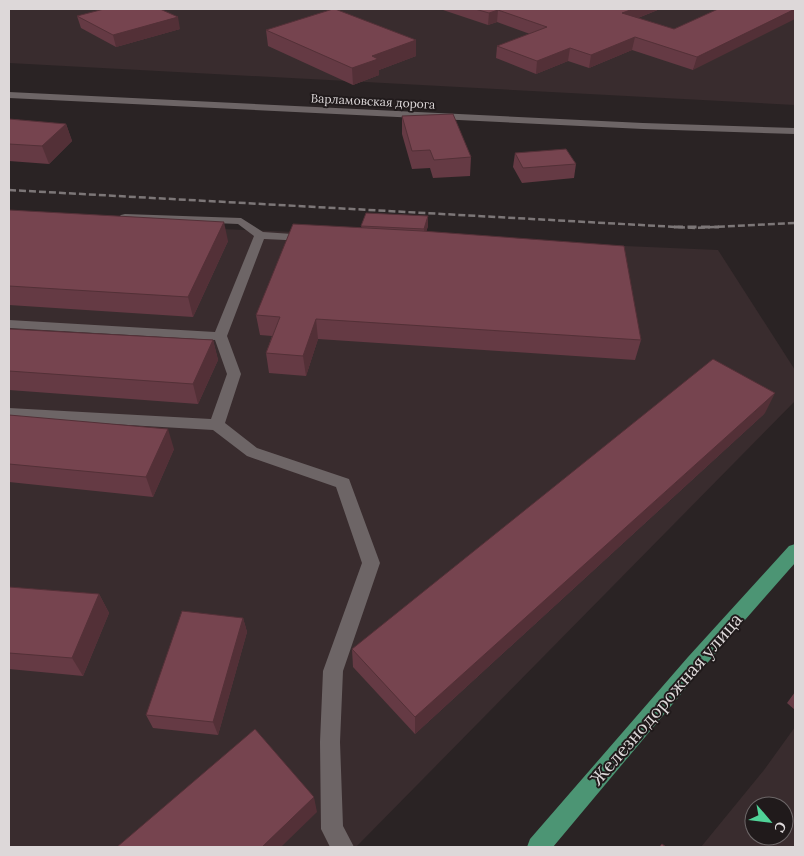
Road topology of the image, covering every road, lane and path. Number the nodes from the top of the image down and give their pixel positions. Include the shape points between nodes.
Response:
1 (9, 95) edge
2 (795, 131) edge
3 (115, 216) edge
4 (260, 235) junction
5 (318, 239) edge
6 (9, 324) edge
7 (220, 336) junction
8 (9, 413) edge
9 (217, 425) junction
10 (795, 551) edge
11 (343, 847) edge
12 (538, 847) edge

1 - 2 street, Варламовская дорога
3 - 4 street via 241,221
4 - 5 street
4 - 7 street
6 - 7 street
7 - 9 street via 234,374
8 - 9 street
9 - 11 street via 252,452 343,483 371,564 333,671 330,742 332,829
10 - 12 main road, Железнодорожная улица

